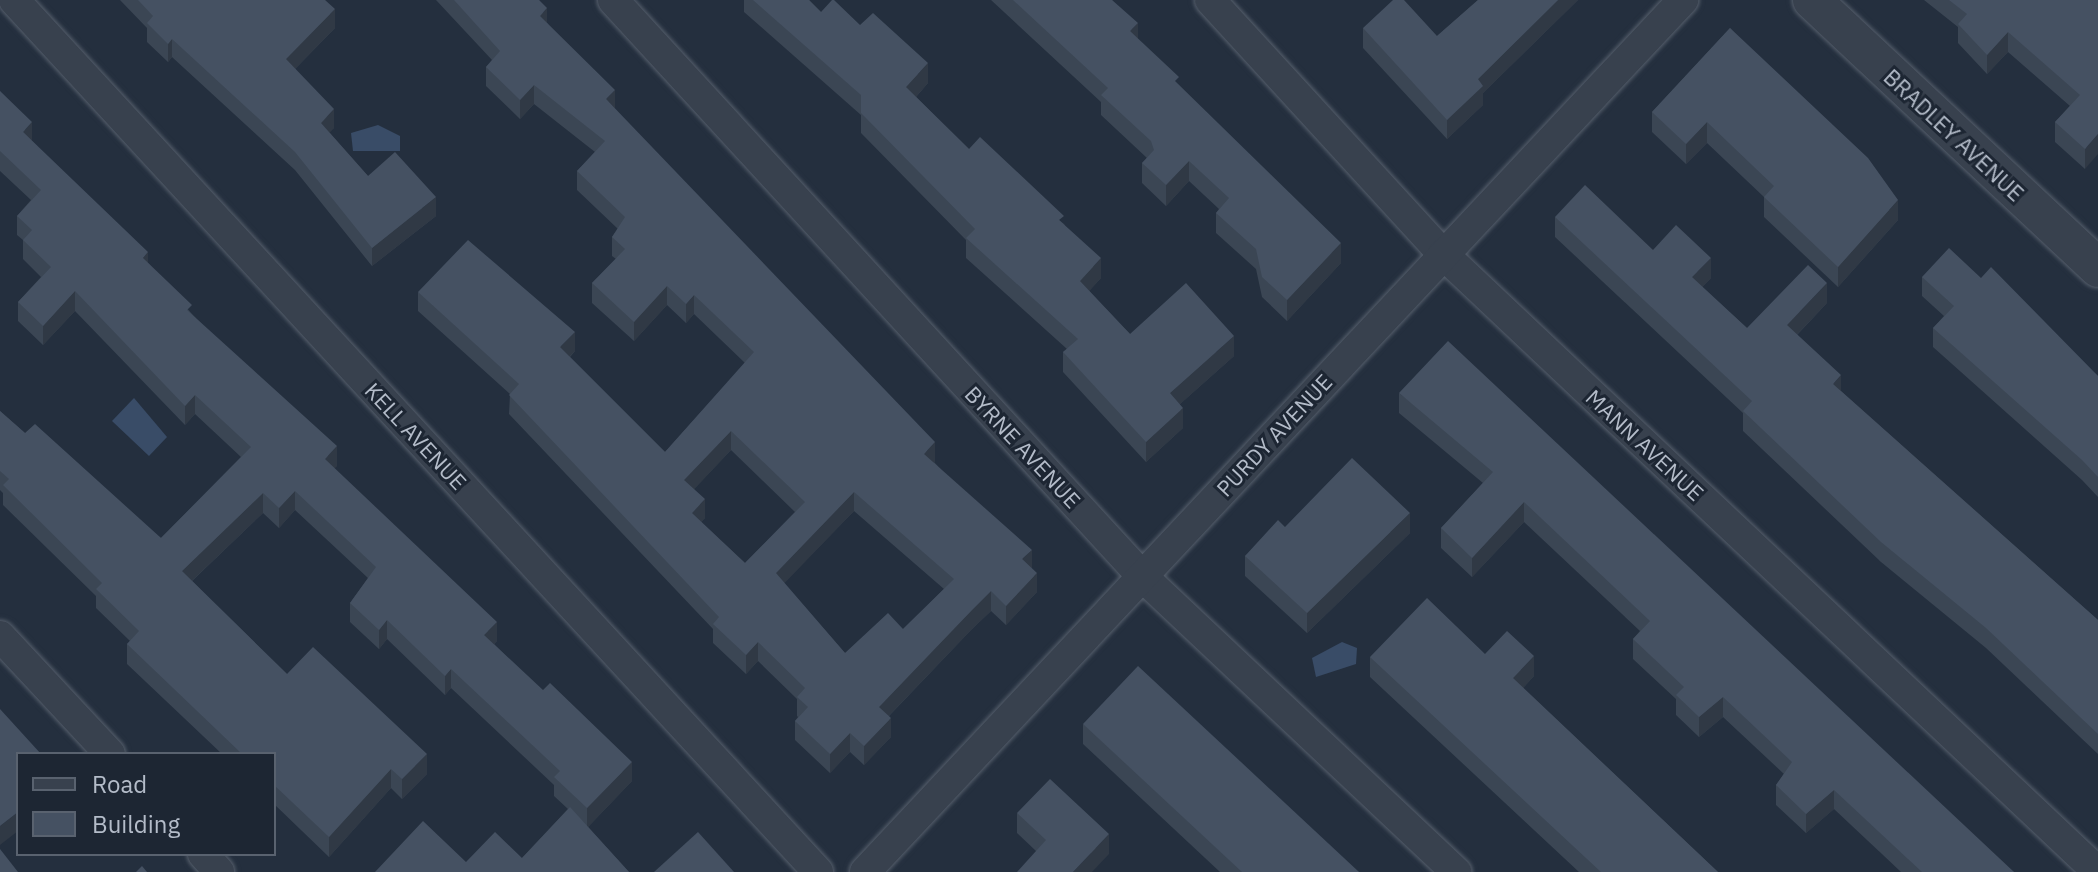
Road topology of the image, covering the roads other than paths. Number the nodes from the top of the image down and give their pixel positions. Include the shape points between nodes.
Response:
1 (14, 0) edge
2 (613, 0) edge
3 (1210, 0) edge
4 (1683, 0) edge
5 (1812, 0) edge
6 (1443, 254) junction
7 (2098, 268) edge
8 (1142, 576) junction
9 (0, 636) edge
10 (108, 752) edge
11 (205, 856) edge
12 (219, 872) edge
13 (818, 872) edge
14 (865, 872) edge
15 (1456, 872) edge
16 (2098, 872) edge

1 - 13 street, KELL AVENUE
2 - 8 street, BYRNE AVENUE
3 - 6 street, MANN AVENUE
4 - 6 street, PURDY AVENUE
5 - 7 street, BRADLEY AVENUE
6 - 8 street, PURDY AVENUE
6 - 16 street, MANN AVENUE
8 - 14 street, PURDY AVENUE
8 - 15 street, BYRNE AVENUE
9 - 10 street
11 - 12 street

